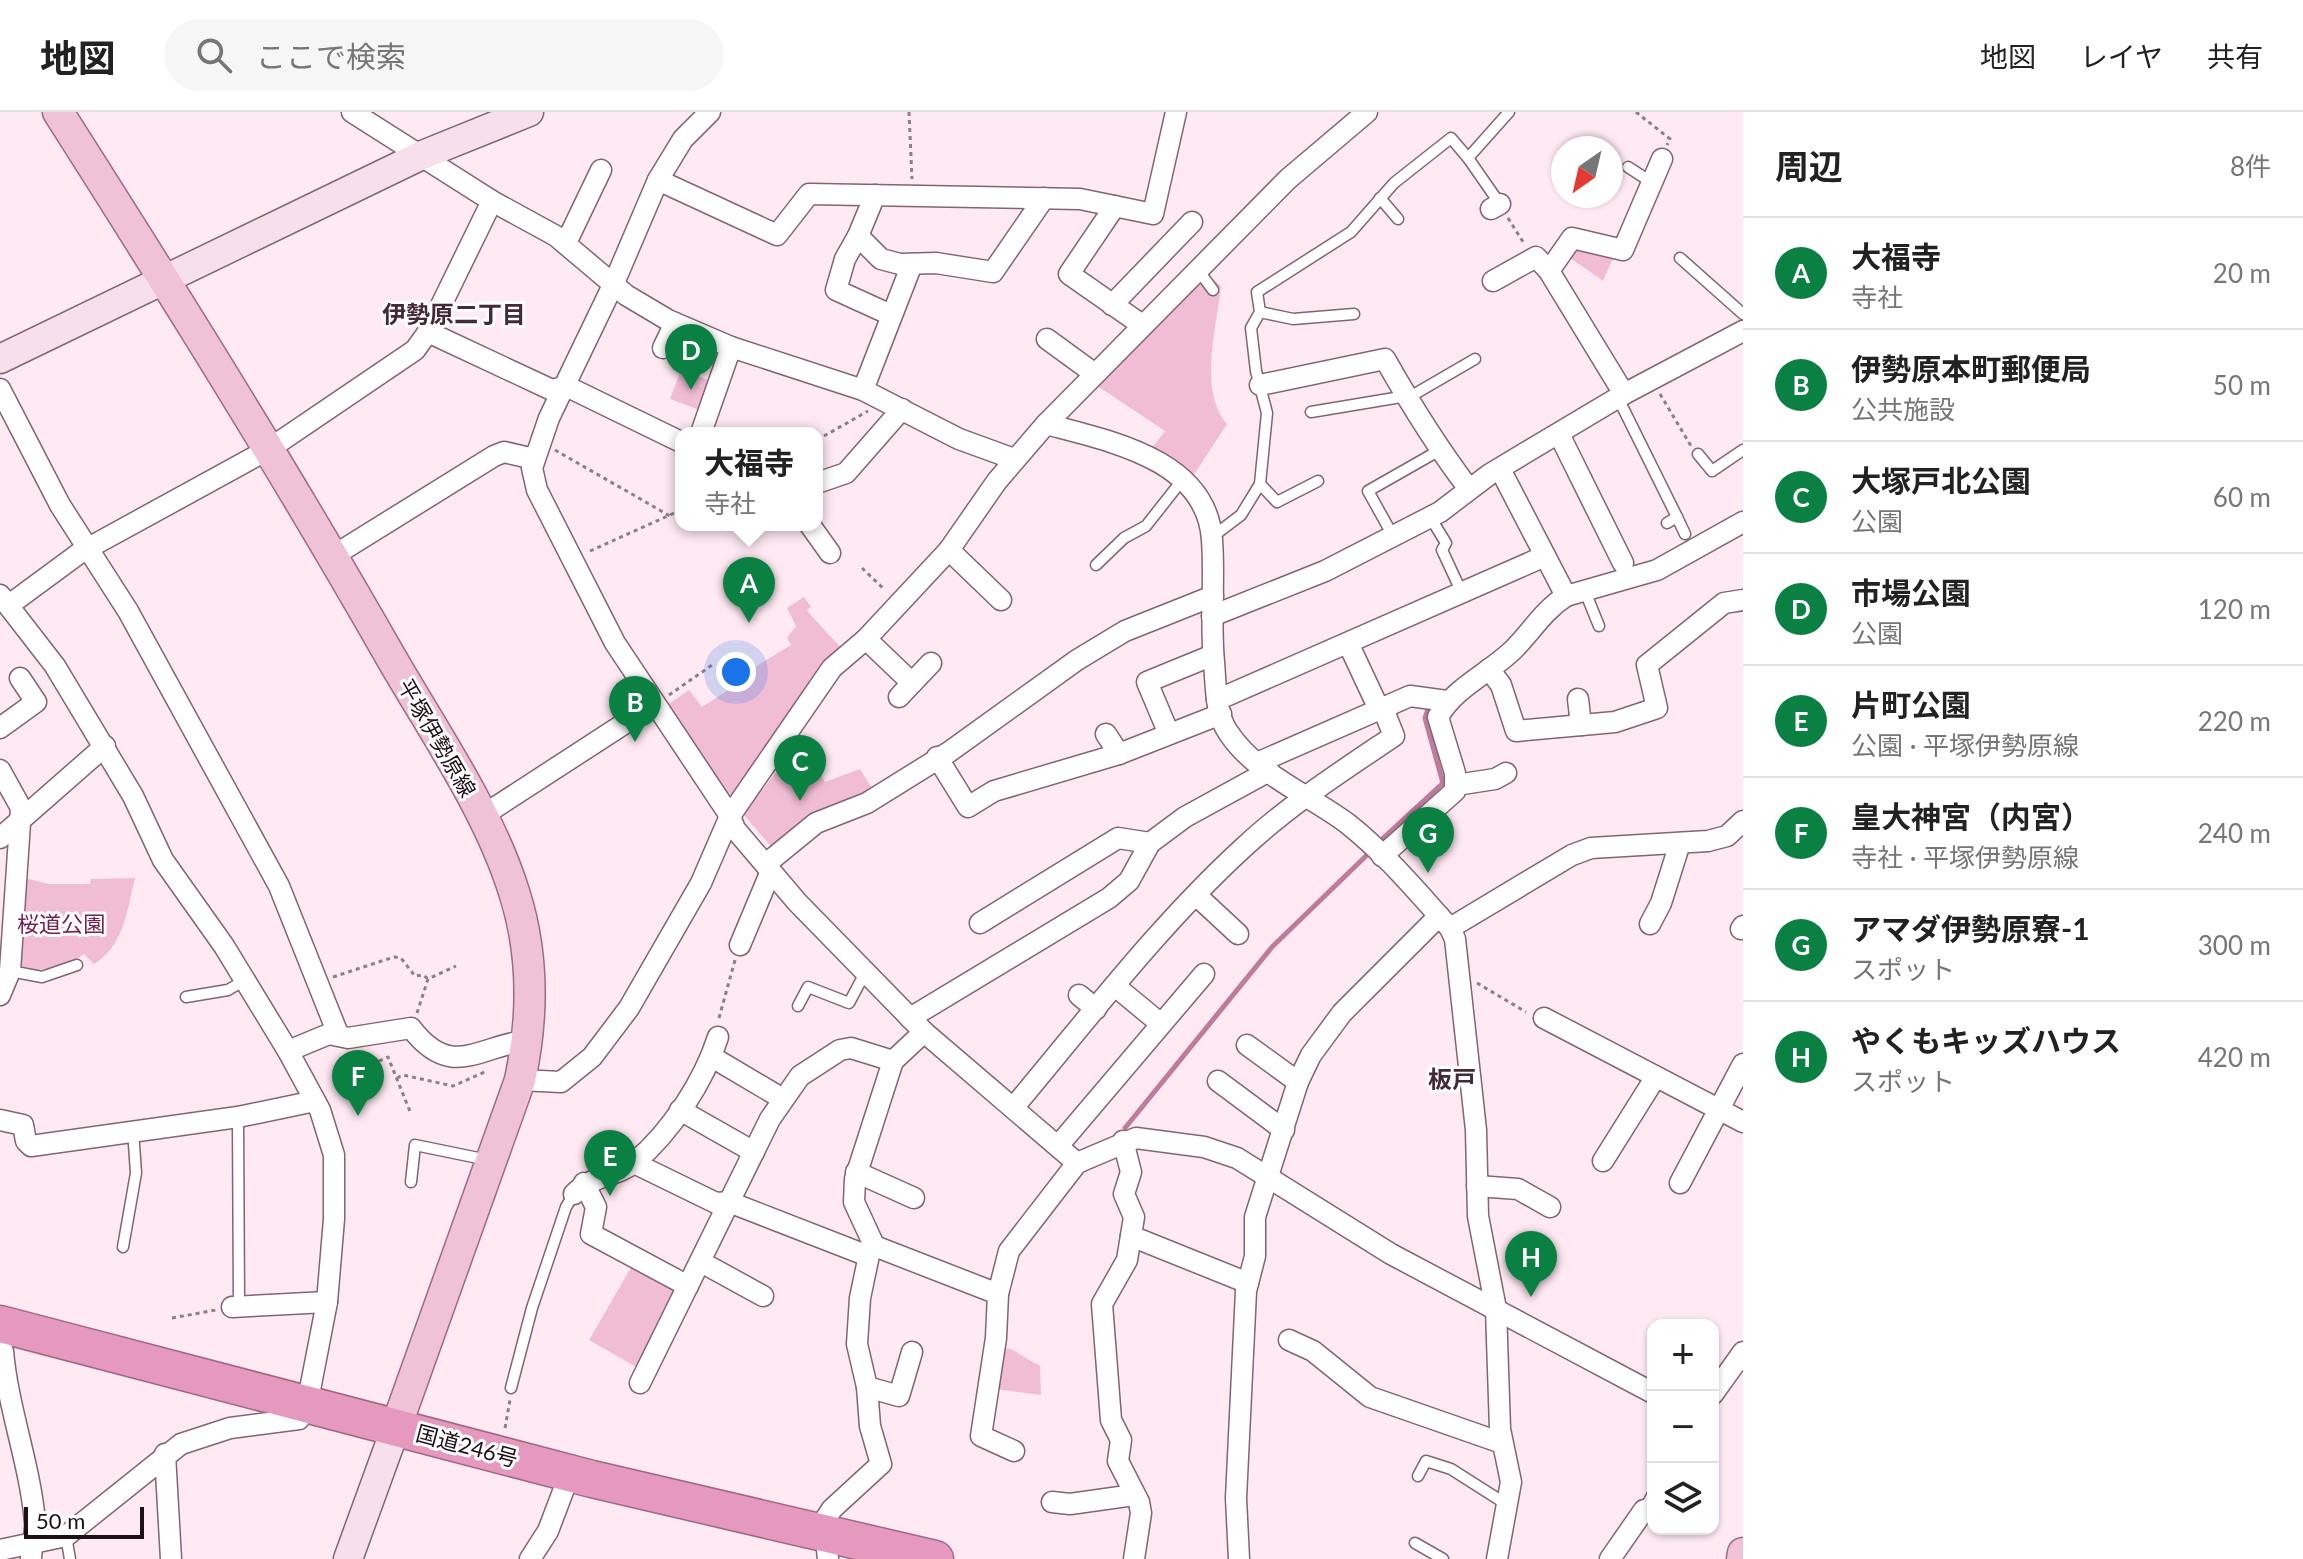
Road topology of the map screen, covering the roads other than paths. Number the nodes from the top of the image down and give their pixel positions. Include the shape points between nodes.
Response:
1 (58, 112) edge
2 (352, 112) edge
3 (529, 112) edge
4 (710, 112) edge
5 (1176, 112) edge
6 (1367, 112) edge
7 (1509, 112) edge
8 (420, 156) junction
9 (1468, 158) junction
10 (1662, 159) road end
11 (1628, 167) dead end
12 (601, 170) dead end
13 (658, 180) junction
14 (1651, 182) junction
15 (875, 195) junction
16 (1044, 198) junction
17 (1380, 198) junction
18 (492, 201) junction
19 (1115, 206) junction
20 (1496, 206) road end
21 (1398, 219) dead end
22 (1192, 222) dead end
23 (858, 236) junction
24 (566, 243) junction
25 (1680, 258) dead end
26 (912, 264) junction
27 (1542, 264) junction
28 (1198, 270) junction
29 (165, 280) junction
30 (1493, 281) dead end
31 (614, 283) junction
32 (1213, 290) dead end
33 (1112, 305) junction
34 (1260, 312) junction
35 (1354, 314) dead end
36 (1743, 314) edge
37 (891, 315) junction
38 (675, 323) junction
39 (1142, 325) junction
40 (1743, 331) edge
41 (428, 332) junction
42 (1047, 339) dead end
43 (731, 347) junction
44 (663, 348) dead end
45 (0, 359) edge
46 (1475, 359) dead end
47 (1095, 374) junction
48 (1260, 385) junction
49 (566, 386) junction
50 (0, 389) edge
51 (863, 390) junction
52 (1406, 395) junction
53 (1326, 396) dead end
54 (1622, 397) junction
55 (893, 405) junction
56 (1328, 409) junction
57 (1311, 412) dead end
58 (1046, 424) junction
59 (703, 427) edge
60 (1559, 434) junction
61 (675, 439) edge
62 (269, 449) junction
63 (537, 450) junction
64 (1440, 450) junction
65 (1644, 450) junction
66 (1743, 450) edge
67 (1698, 454) road end
68 (1633, 456) dead end
69 (1014, 459) junction
70 (1500, 469) junction
71 (1712, 471) junction
72 (1183, 479) junction
73 (823, 481) edge
74 (1318, 481) dead end
75 (1718, 482) dead end
76 (1260, 484) junction
77 (1469, 489) junction
78 (1430, 517) junction
79 (1743, 522) edge
80 (814, 531) edge
81 (1392, 534) junction
82 (1685, 534) dead end
83 (1212, 537) junction
84 (87, 548) junction
85 (1621, 548) dead end
86 (949, 550) junction
87 (830, 553) dead end
88 (333, 556) junction
89 (1545, 556) junction
90 (1096, 565) dead end
91 (1462, 593) junction
92 (1575, 593) junction
93 (5, 600) edge
94 (1001, 600) dead end
95 (1743, 600) edge
96 (1212, 606) junction
97 (1599, 626) dead end
98 (866, 639) junction
99 (1348, 643) junction
100 (1213, 655) junction
101 (931, 663) dead end
102 (1489, 669) junction
103 (27, 685) dead end
104 (1578, 699) dead end
105 (1447, 701) junction
106 (653, 705) junction
107 (1380, 706) junction
108 (1219, 707) junction
109 (1581, 725) junction
110 (0, 728) edge
111 (1106, 734) dead end
112 (1169, 734) junction
113 (105, 746) junction
114 (1119, 754) junction
115 (937, 757) junction
116 (1263, 767) junction
117 (0, 770) edge
118 (1506, 773) dead end
119 (1456, 785) junction
120 (1305, 795) junction
121 (968, 807) junction
122 (482, 816) junction
123 (730, 816) junction
124 (20, 821) junction
125 (1743, 821) edge
126 (980, 824) dead end
127 (0, 838) edge
128 (1150, 843) junction
129 (1680, 843) junction
130 (1382, 856) junction
131 (769, 867) junction
132 (1196, 895) junction
133 (1445, 922) junction
134 (980, 923) dead end
135 (1650, 924) dead end
136 (1238, 934) dead end
137 (740, 945) road end
138 (77, 965) dead end
139 (866, 970) junction
140 (10, 971) junction
141 (1204, 974) dead end
142 (245, 980) junction
143 (1115, 986) junction
144 (0, 995) edge
145 (1079, 995) dead end
146 (186, 997) dead end
147 (798, 1006) dead end
148 (1096, 1009) junction
149 (1544, 1018) road end
150 (1161, 1024) junction
151 (917, 1025) junction
152 (338, 1034) junction
153 (528, 1040) junction
154 (1038, 1045) dead end
155 (1257, 1048) dead end
156 (288, 1051) junction
157 (1054, 1059) junction
158 (893, 1061) junction
159 (1743, 1064) edge
160 (1655, 1078) junction
161 (520, 1080) junction
162 (1298, 1082) junction
163 (1219, 1086) dead end
164 (783, 1099) junction
165 (315, 1101) junction
166 (1013, 1108) junction
167 (680, 1110) junction
168 (1719, 1110) junction
169 (238, 1117) junction
170 (0, 1120) edge
171 (1743, 1122) edge
172 (133, 1130) junction
173 (1284, 1130) junction
174 (1123, 1141) junction
175 (1058, 1146) junction
176 (754, 1152) junction
177 (493, 1161) junction
178 (1603, 1161) dead end
179 (634, 1163) junction
180 (1077, 1163) junction
181 (856, 1172) junction
182 (1268, 1176) junction
183 (411, 1182) dead end
184 (1680, 1183) dead end
185 (1477, 1186) junction
186 (579, 1188) junction
187 (914, 1198) dead end
188 (729, 1202) junction
189 (1550, 1207) dead end
190 (1131, 1236) junction
191 (123, 1247) dead end
192 (870, 1250) junction
193 (701, 1262) junction
194 (1248, 1283) junction
195 (688, 1286) junction
196 (998, 1294) junction
197 (763, 1296) dead end
198 (327, 1302) junction
199 (235, 1306) joint
200 (1496, 1309) junction
201 (2, 1338) edge
202 (1289, 1340) dead end
203 (912, 1352) dead end
204 (1743, 1352) edge
205 (640, 1383) dead end
206 (867, 1387) junction
207 (511, 1388) road end
208 (1649, 1391) edge
209 (1715, 1391) edge
210 (307, 1405) junction
211 (396, 1427) junction
212 (1502, 1443) junction
213 (1014, 1451) dead end
214 (165, 1454) junction
215 (570, 1473) junction
216 (1418, 1476) dead end
217 (1134, 1495) junction
218 (1052, 1502) dead end
219 (1647, 1504) edge
220 (1508, 1505) junction
221 (66, 1536) junction
222 (1415, 1543) dead end
223 (826, 1546) edge
224 (0, 1550) edge
225 (31, 1551) edge
226 (1743, 1553) edge
227 (535, 1557) edge
228 (70, 1559) edge
229 (171, 1559) edge
230 (348, 1559) edge
231 (935, 1559) edge
232 (1134, 1559) edge
233 (1239, 1559) edge
234 (1443, 1559) edge
235 (1497, 1559) edge
236 (1610, 1559) edge
237 (1742, 1559) edge

1 - 29 main road, 平塚伊勢原線
2 - 8 street
3 - 8 street
4 - 13 street via 683,139
5 - 19 street via 1153,214
6 - 28 street via 1288,179
7 - 9 lane
8 - 18 street
8 - 29 street
9 - 17 lane via 1451,138
9 - 20 lane
10 - 14 street
11 - 14 lane
12 - 24 street
13 - 15 street via 777,235 809,194
13 - 31 street
14 - 27 street via 1622,256 1572,238
15 - 16 street
15 - 23 street
16 - 19 street
16 - 26 street via 993,272
17 - 21 lane
17 - 34 lane via 1351,232 1257,292
18 - 24 street
18 - 41 street
19 - 33 street via 1069,274
22 - 33 street
23 - 26 street via 881,259
23 - 37 street via 836,290
24 - 31 street
25 - 36 lane
26 - 37 street
27 - 30 street
27 - 54 street
28 - 32 lane
28 - 39 street
29 - 45 street
29 - 62 main road, 平塚伊勢原線
31 - 38 street
31 - 49 street
33 - 39 street
34 - 35 lane via 1293,319
34 - 48 lane via 1251,328
37 - 51 street
38 - 43 street
38 - 44 street
39 - 47 street
40 - 54 street
41 - 49 street via 552,390
41 - 62 street via 396,365
42 - 47 street
43 - 51 street
43 - 59 street
46 - 52 lane via 1466,369
47 - 58 street
48 - 52 street via 1385,359
48 - 76 lane via 1267,413
49 - 61 street
49 - 63 street
50 - 84 street
51 - 55 street
52 - 56 lane
52 - 64 street
53 - 56 lane
54 - 60 street
54 - 65 lane
55 - 69 street via 959,439
55 - 73 street via 846,473
56 - 57 lane
58 - 69 street
58 - 72 street via 1123,447
60 - 70 street
60 - 85 street
62 - 84 street
62 - 88 main road, 平塚伊勢原線
63 - 88 street via 494,456
63 - 106 street via 532,478 537,490
64 - 77 street
64 - 81 lane via 1368,491
65 - 68 lane
65 - 82 lane via 1672,520
66 - 71 lane
67 - 71 lane
69 - 86 street
70 - 77 street
70 - 89 street
71 - 75 lane
72 - 83 street via 1203,505
72 - 90 lane via 1146,526 1124,538
74 - 76 lane via 1277,502
76 - 83 lane via 1241,515
77 - 78 street
78 - 81 street
78 - 91 lane via 1446,543 1442,550
79 - 92 street via 1657,570
80 - 87 street
81 - 96 street
83 - 96 street
84 - 93 street
84 - 152 street via 128,611 279,886
86 - 94 street
86 - 98 street
88 - 122 main road, 平塚伊勢原線
89 - 91 street
89 - 92 street
91 - 99 street
92 - 97 lane
92 - 102 street via 1554,603
93 - 113 street
95 - 109 street via 1724,603 1647,665 1659,715
96 - 100 street
96 - 115 street via 1125,631
98 - 101 street via 906,690
98 - 123 street via 832,668
99 - 107 street
99 - 108 street
100 - 108 street
100 - 112 street via 1147,682
102 - 105 street
102 - 109 street via 1501,685 1516,731
103 - 110 street via 36,702
104 - 109 street
105 - 107 street via 1410,696
105 - 119 street via 1438,717
106 - 122 street
106 - 123 street
107 - 116 street
107 - 120 street via 1394,736
108 - 112 street
108 - 116 street via 1230,735
111 - 114 street
112 - 114 street
113 - 124 street
113 - 142 street via 163,860
114 - 121 street via 1022,781
115 - 121 street
115 - 131 street via 867,803 816,823
116 - 120 street
116 - 128 street
117 - 124 street via 21,808
118 - 119 street
119 - 130 street
120 - 130 street
120 - 132 street
121 - 126 street
122 - 153 main road, 平塚伊勢原線 via 508,873 522,926 530,988
123 - 131 street
123 - 161 street via 694,895 610,1036 561,1082
124 - 127 street
124 - 140 street
125 - 129 street via 1727,836
128 - 134 street via 1118,838
128 - 151 street via 1129,881 1109,898
129 - 133 street via 1591,848
129 - 135 street
130 - 133 street
131 - 137 street
131 - 139 street
132 - 136 street
132 - 143 street
133 - 162 street via 1329,1028
133 - 185 street via 1460,973
138 - 140 lane via 42,977
139 - 147 lane via 849,1003 808,987
139 - 151 street
140 - 144 street
141 - 150 street
142 - 146 lane via 228,990
142 - 156 street
143 - 148 street
143 - 150 street
145 - 148 street
148 - 157 street
149 - 160 street
150 - 175 street
151 - 158 street
151 - 166 street
152 - 153 street via 348,1038 411,1028 433,1052 457,1059
152 - 156 street
153 - 161 main road, 平塚伊勢原線
154 - 157 street
155 - 162 street
156 - 165 street
157 - 166 street
158 - 164 street via 851,1048 840,1050 800,1076
158 - 181 street
159 - 168 street
160 - 168 street
160 - 178 street
161 - 177 main road, 平塚伊勢原線
162 - 173 street
163 - 173 street
164 - 167 street via 715,1047
164 - 176 street
165 - 169 street
165 - 198 street via 334,1155
166 - 175 street
167 - 176 street
167 - 179 street
168 - 171 street
168 - 184 street
169 - 172 street
169 - 199 lane
170 - 172 street via 23,1125 31,1146
172 - 191 lane via 136,1173
173 - 182 street
174 - 180 street
174 - 182 street via 1158,1139 1204,1147
174 - 190 street via 1131,1172 1124,1194 1134,1217
175 - 180 street
176 - 188 street
177 - 183 lane via 415,1145
177 - 211 main road, 平塚伊勢原線
179 - 186 street
179 - 188 street via 716,1203
180 - 196 street via 1009,1251
181 - 187 street
181 - 192 street via 854,1202
182 - 194 street via 1255,1217 1255,1256
182 - 200 street via 1373,1244
185 - 189 street via 1518,1189
185 - 200 street
186 - 195 street via 596,1207 591,1234
186 - 207 lane via 561,1221
188 - 192 street
188 - 193 street
190 - 194 street
190 - 217 street via 1127,1260 1102,1304 1111,1420 1121,1440 1118,1461
192 - 196 street
192 - 206 street via 857,1344
193 - 195 street
193 - 197 street
194 - 233 street via 1236,1498
195 - 205 street
196 - 213 street via 981,1436
198 - 199 street
198 - 210 street
200 - 208 street
200 - 212 street
201 - 210 highway, 国道246号
201 - 225 street via 6,1387 36,1527
202 - 212 street via 1313,1351 1370,1397
203 - 206 street via 899,1396
204 - 209 street
206 - 223 street via 870,1426 881,1464 832,1509 824,1521
210 - 211 highway, 国道246号
210 - 214 street via 299,1419 230,1428
211 - 215 highway, 国道246号
211 - 230 street
212 - 220 street via 1511,1482
214 - 221 street
214 - 229 street
215 - 223 highway, 国道246号
215 - 227 street
216 - 220 lane via 1426,1461 1451,1469
217 - 218 street
217 - 232 street via 1141,1513
219 - 236 street
220 - 235 street
221 - 225 street
221 - 228 lane
222 - 234 lane
223 - 231 highway, 国道246号
224 - 225 street
226 - 237 main road

